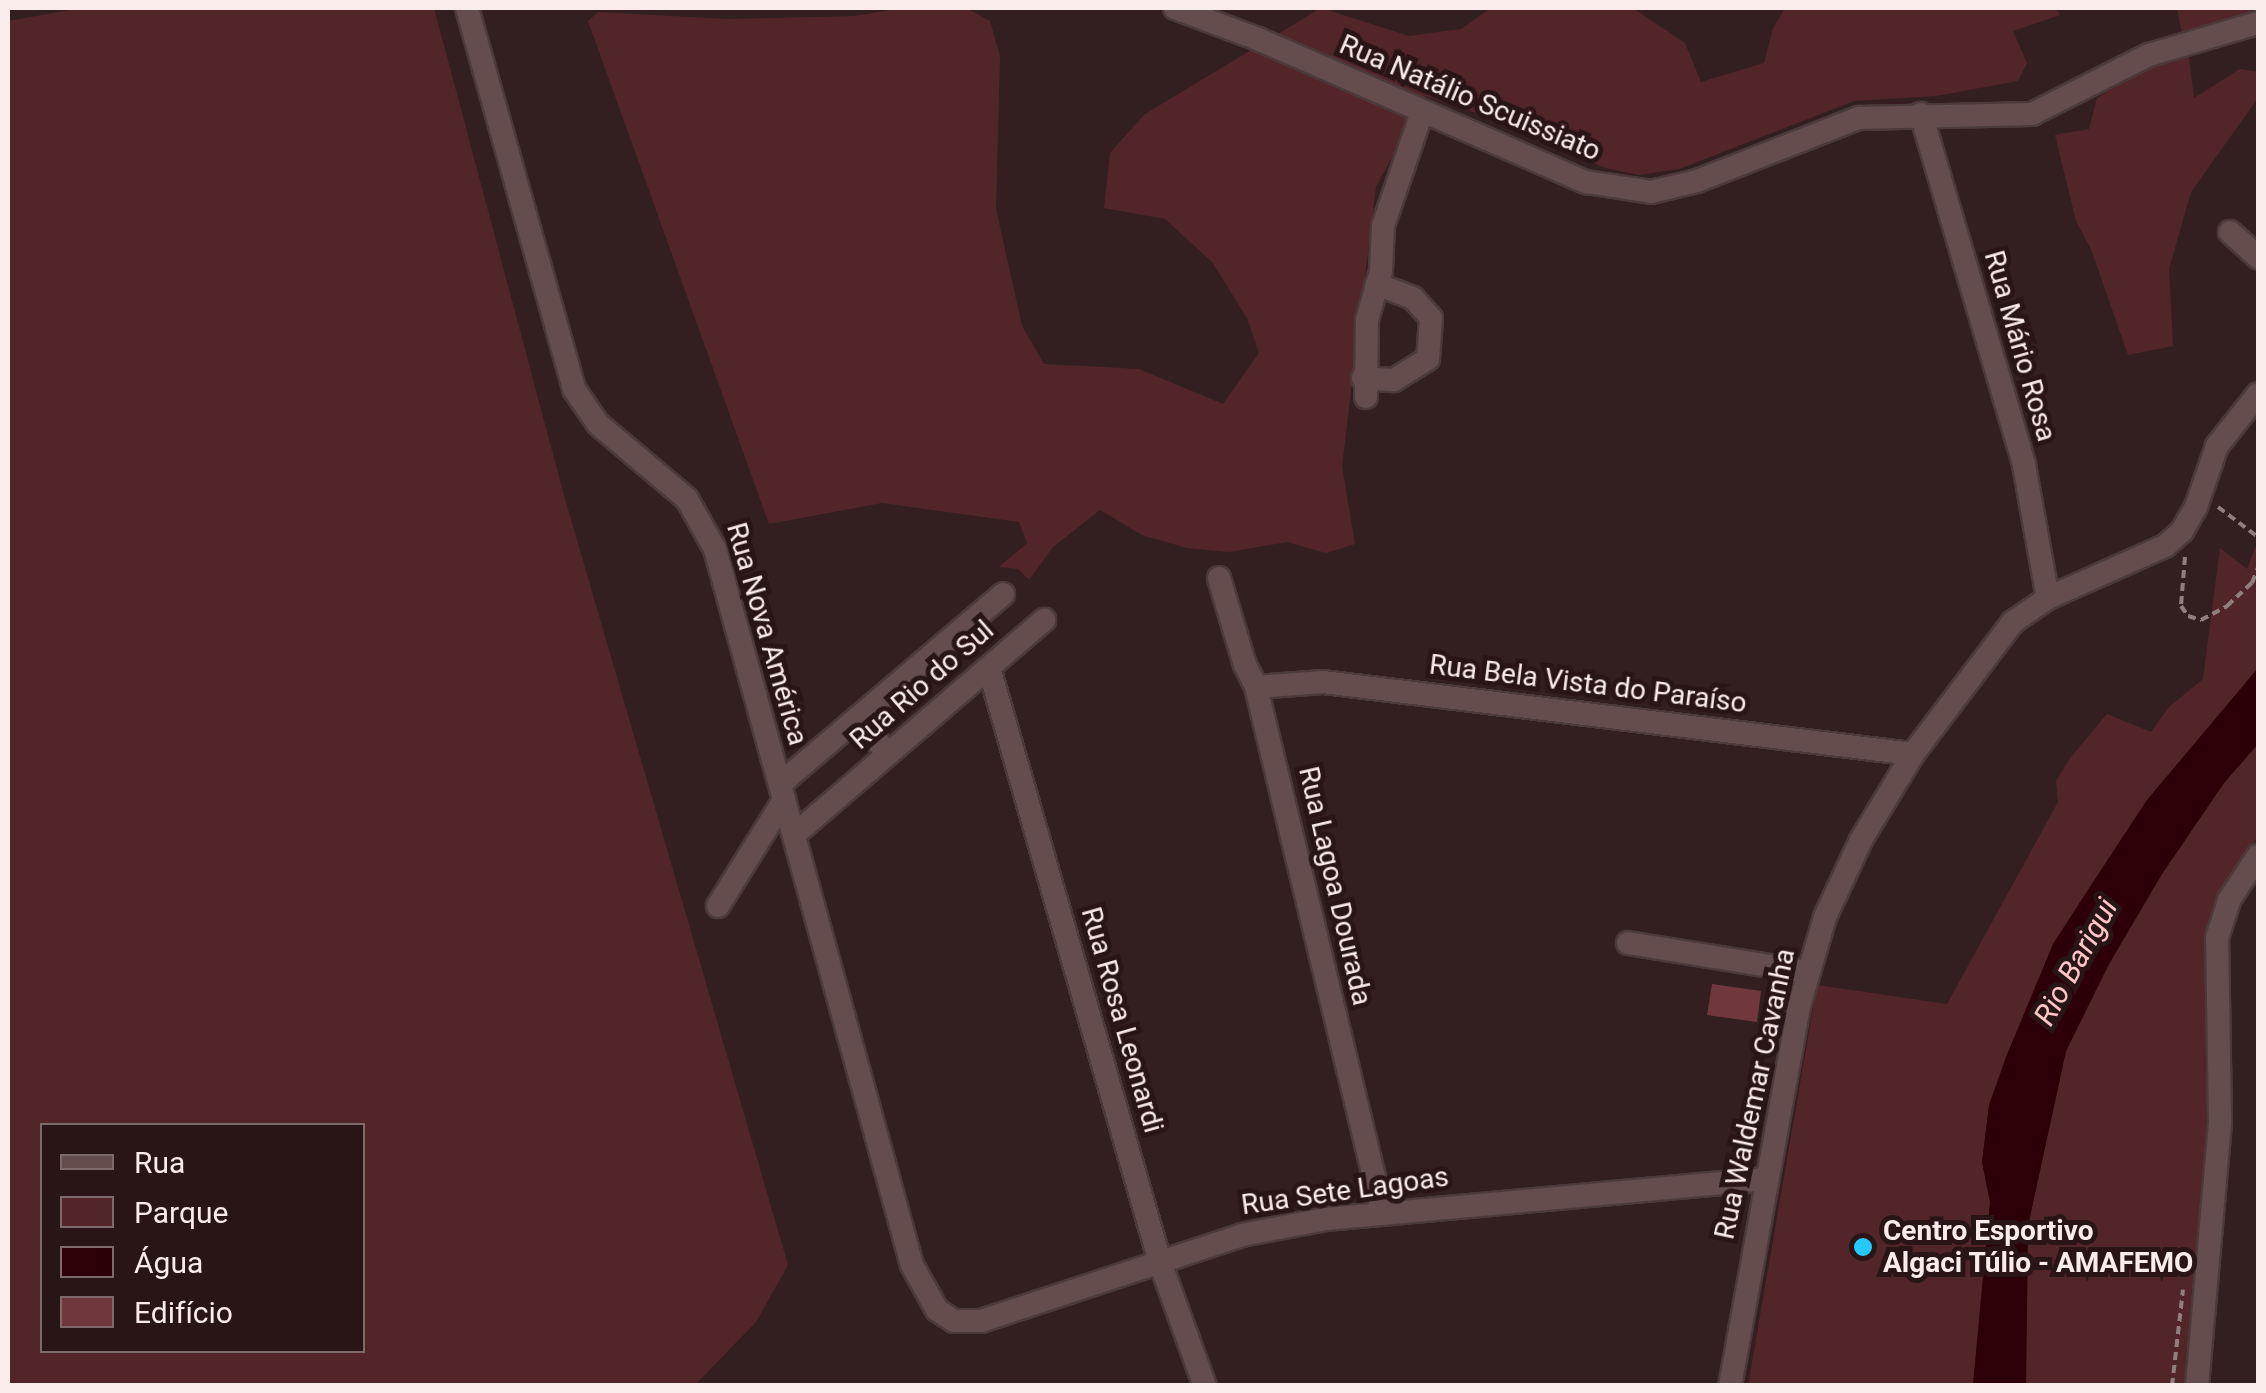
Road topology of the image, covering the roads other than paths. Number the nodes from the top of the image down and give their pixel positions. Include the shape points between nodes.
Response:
1 (468, 8) edge
2 (1174, 8) edge
3 (2258, 23) edge
4 (1422, 112) junction
5 (1921, 114) junction
6 (2230, 232) dead end
7 (2258, 257) edge
8 (1377, 284) junction
9 (2258, 394) edge
10 (1219, 578) dead end
11 (1003, 594) dead end
12 (2048, 598) junction
13 (1044, 620) dead end
14 (989, 668) junction
15 (1256, 687) junction
16 (858, 718) junction
17 (888, 754) junction
18 (1913, 754) junction
19 (782, 792) junction
20 (794, 835) junction
21 (2258, 856) edge
22 (718, 906) dead end
23 (1628, 943) dead end
24 (1808, 972) junction
25 (1766, 1179) junction
26 (1382, 1210) junction
27 (1160, 1262) junction
28 (946, 1316) joint
29 (1205, 1386) edge
30 (1730, 1386) edge
31 (2197, 1386) edge

1 - 19 street, Rua Nova América via 574,388 598,424 687,499 708,530
2 - 4 street, Rua Natálio Scuissiato
3 - 5 street, Rua Natálio Scuissiato via 2148,55 2032,114
4 - 5 street, Rua Natálio Scuissiato via 1586,182 1652,192 1858,118
4 - 8 street via 1384,226
5 - 12 street, Rua Mário Rosa via 2024,465
6 - 7 street
8 - 8 street via 1413,298 1431,318 1428,359 1365,388
9 - 12 street, Rua Waldemar Cavanha via 2217,446 2190,518 2165,546
10 - 15 street, Rua Lagoa Dourada
11 - 16 street, Rua Rio do Sul
12 - 18 street, Rua Waldemar Cavanha via 2001,634
13 - 14 street, Rua Rio do Sul
14 - 17 street, Rua Rio do Sul
14 - 27 street, Rua Rosa Leonardi
15 - 18 street, Rua Bela Vista do Paraíso via 1323,682
15 - 26 street, Rua Lagoa Dourada
16 - 17 street
16 - 19 street, Rua Rio do Sul
17 - 20 street, Rua Rio do Sul
18 - 24 street, Rua Waldemar Cavanha via 1840,880
19 - 20 street, Rua Nova América
19 - 22 street, Rua Rio do Sul
20 - 28 street, Rua Nova América via 912,1265
21 - 31 street via 2229,900 2216,938 2220,1122
23 - 24 street
24 - 25 street, Rua Waldemar Cavanha
25 - 26 street, Rua Sete Lagoas
25 - 30 street, Rua Waldemar Cavanha
26 - 27 street, Rua Sete Lagoas via 1242,1235
27 - 28 street, Rua Sete Lagoas via 998,1317 966,1322
27 - 29 street, Rua Rosa Leonardi

